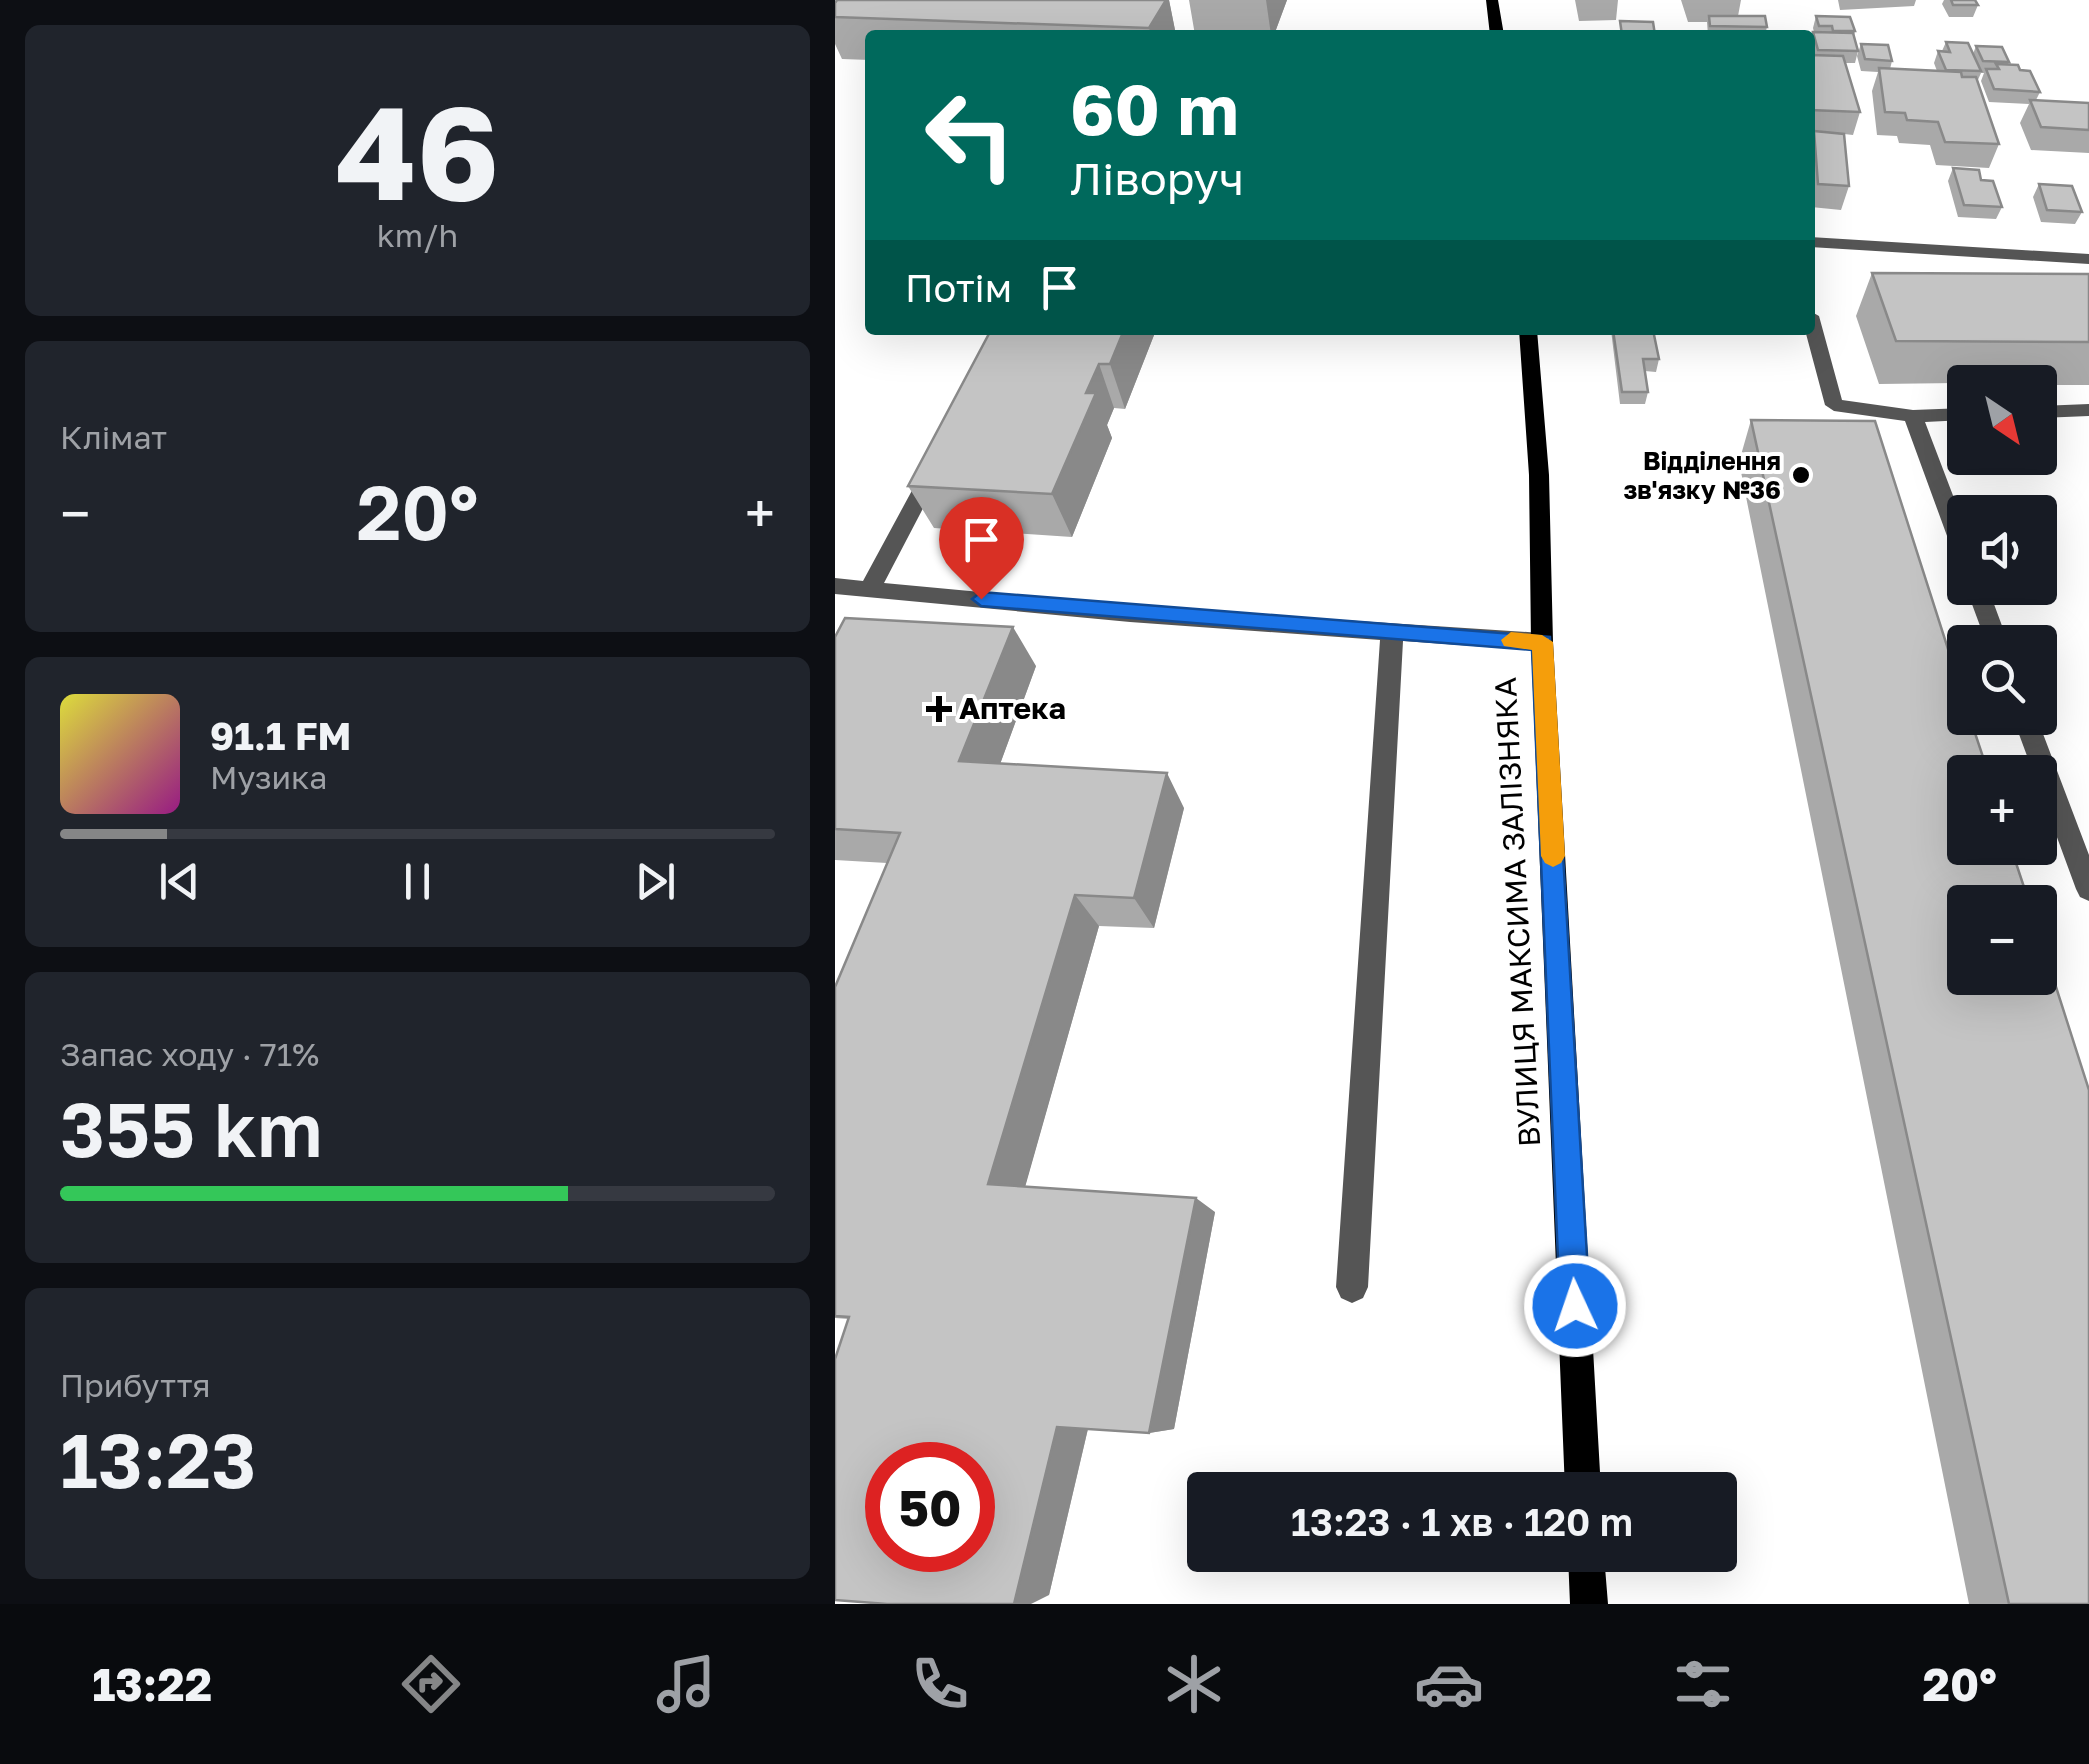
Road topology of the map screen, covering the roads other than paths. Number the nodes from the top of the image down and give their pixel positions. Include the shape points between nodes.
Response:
1 (1492, 0) edge
2 (1496, 30) edge
3 (1815, 242) edge
4 (2089, 259) edge
5 (1528, 335) edge
6 (1815, 335) edge
7 (2089, 410) edge
8 (2057, 411) edge
9 (1947, 415) edge
10 (1913, 416) junction
11 (943, 450) edge
12 (1947, 507) edge
13 (835, 586) edge
14 (871, 588) junction
15 (1392, 632) junction
16 (1542, 642) junction
17 (2031, 735) edge
18 (2089, 890) edge
19 (1352, 1286) dead end
20 (1582, 1472) edge
21 (1588, 1572) edge
22 (1589, 1604) edge

1 - 2 main road
3 - 4 street
5 - 16 main road, ВУЛИЦЯ МАКСИМА ЗАЛІЗНЯКА
6 - 10 street via 1834,405
7 - 8 street
9 - 10 street
10 - 12 street
11 - 14 street
13 - 14 street
14 - 15 street
15 - 16 street
15 - 19 street
16 - 20 main road, ВУЛИЦЯ МАКСИМА ЗАЛІЗНЯКА
17 - 18 street
21 - 22 main road

